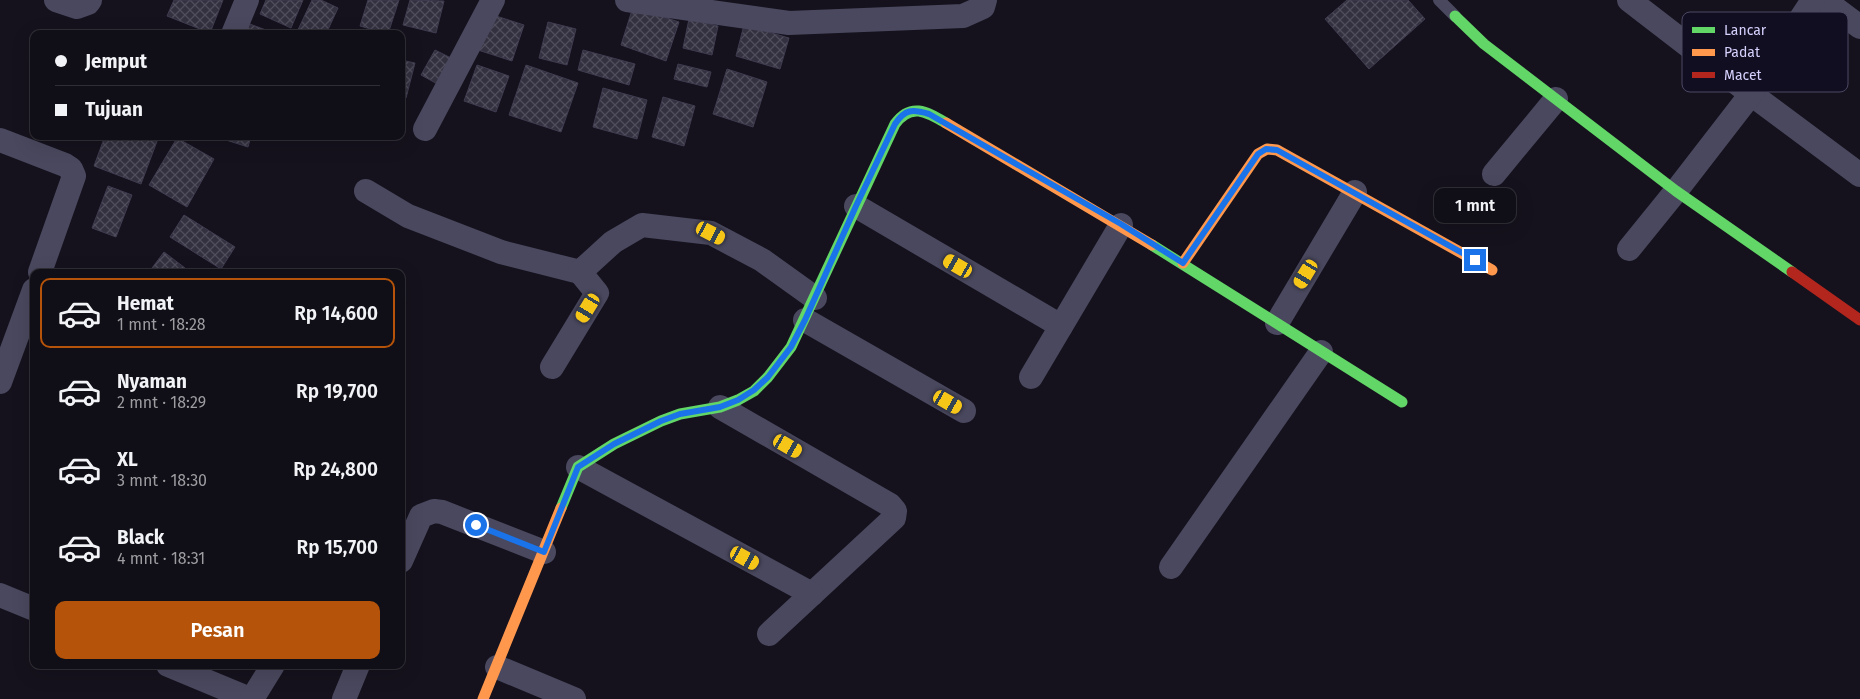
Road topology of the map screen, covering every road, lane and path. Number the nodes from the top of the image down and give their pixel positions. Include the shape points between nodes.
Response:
1 (56, 0) edge
2 (90, 0) edge
3 (247, 0) edge
4 (475, 0) edge
5 (483, 0) edge
6 (492, 0) edge
7 (627, 0) edge
8 (985, 0) edge
9 (1439, 0) edge
10 (1629, 0) edge
11 (1813, 0) edge
12 (1824, 0) edge
13 (1805, 12) edge
14 (1840, 12) edge
15 (1455, 16) joint
16 (1848, 18) edge
17 (1860, 27) edge
18 (235, 30) edge
19 (1682, 41) edge
20 (1748, 92) edge
21 (1751, 94) junction
22 (1556, 99) junction
23 (425, 129) dead end
24 (0, 140) edge
25 (1494, 174) dead end
26 (1860, 175) edge
27 (366, 191) dead end
28 (1676, 191) junction
29 (1354, 192) junction
30 (856, 206) junction
31 (1121, 224) junction
32 (1629, 249) dead end
33 (1183, 263) junction
34 (41, 269) edge
35 (1492, 270) dead end
36 (580, 272) junction
37 (814, 298) junction
38 (30, 301) edge
39 (805, 320) junction
40 (1860, 320) edge
41 (1277, 323) junction
42 (1061, 326) junction
43 (1322, 352) junction
44 (552, 367) dead end
45 (1031, 377) dead end
46 (0, 382) edge
47 (1402, 402) dead end
48 (720, 407) junction
49 (964, 411) dead end
50 (578, 467) junction
51 (405, 552) edge
52 (544, 552) junction
53 (1171, 567) dead end
54 (812, 594) junction
55 (0, 595) edge
56 (30, 607) edge
57 (768, 634) dead end
58 (498, 667) junction
59 (178, 669) edge
60 (270, 669) edge
61 (356, 669) edge
62 (251, 699) edge
63 (344, 699) edge
64 (483, 699) edge
65 (574, 699) edge

1 - 2 street via 78,6
3 - 18 street
4 - 5 street
6 - 23 street
7 - 8 street via 789,23 963,16 983,6
9 - 15 lane
10 - 19 street
11 - 13 street
12 - 14 street
15 - 22 street via 1484,44
16 - 17 street
20 - 21 street
21 - 26 street
21 - 28 street
22 - 25 street
22 - 28 street
24 - 34 street via 65,165 74,176
27 - 36 street via 408,216 500,252
28 - 32 street
28 - 40 street
29 - 33 street via 1277,150 1266,149 1258,154
29 - 35 street
29 - 41 street
30 - 31 street via 895,124 900,116 916,110 929,114
30 - 37 street
30 - 42 street
31 - 33 street
31 - 42 street
33 - 41 street
36 - 37 street via 613,242 642,225 711,233 762,260
36 - 44 street via 597,293
37 - 39 street
38 - 46 street
39 - 48 street via 791,347 768,377 738,400
39 - 49 street
41 - 43 street
42 - 45 street
43 - 47 street
43 - 53 street
48 - 50 street via 661,421 614,444
48 - 54 street via 896,511 894,518
50 - 52 street
50 - 54 street
51 - 52 street via 421,516 434,511
52 - 58 street
54 - 57 street
55 - 56 street
58 - 64 street
58 - 65 street
59 - 62 street
60 - 62 street
61 - 63 street

